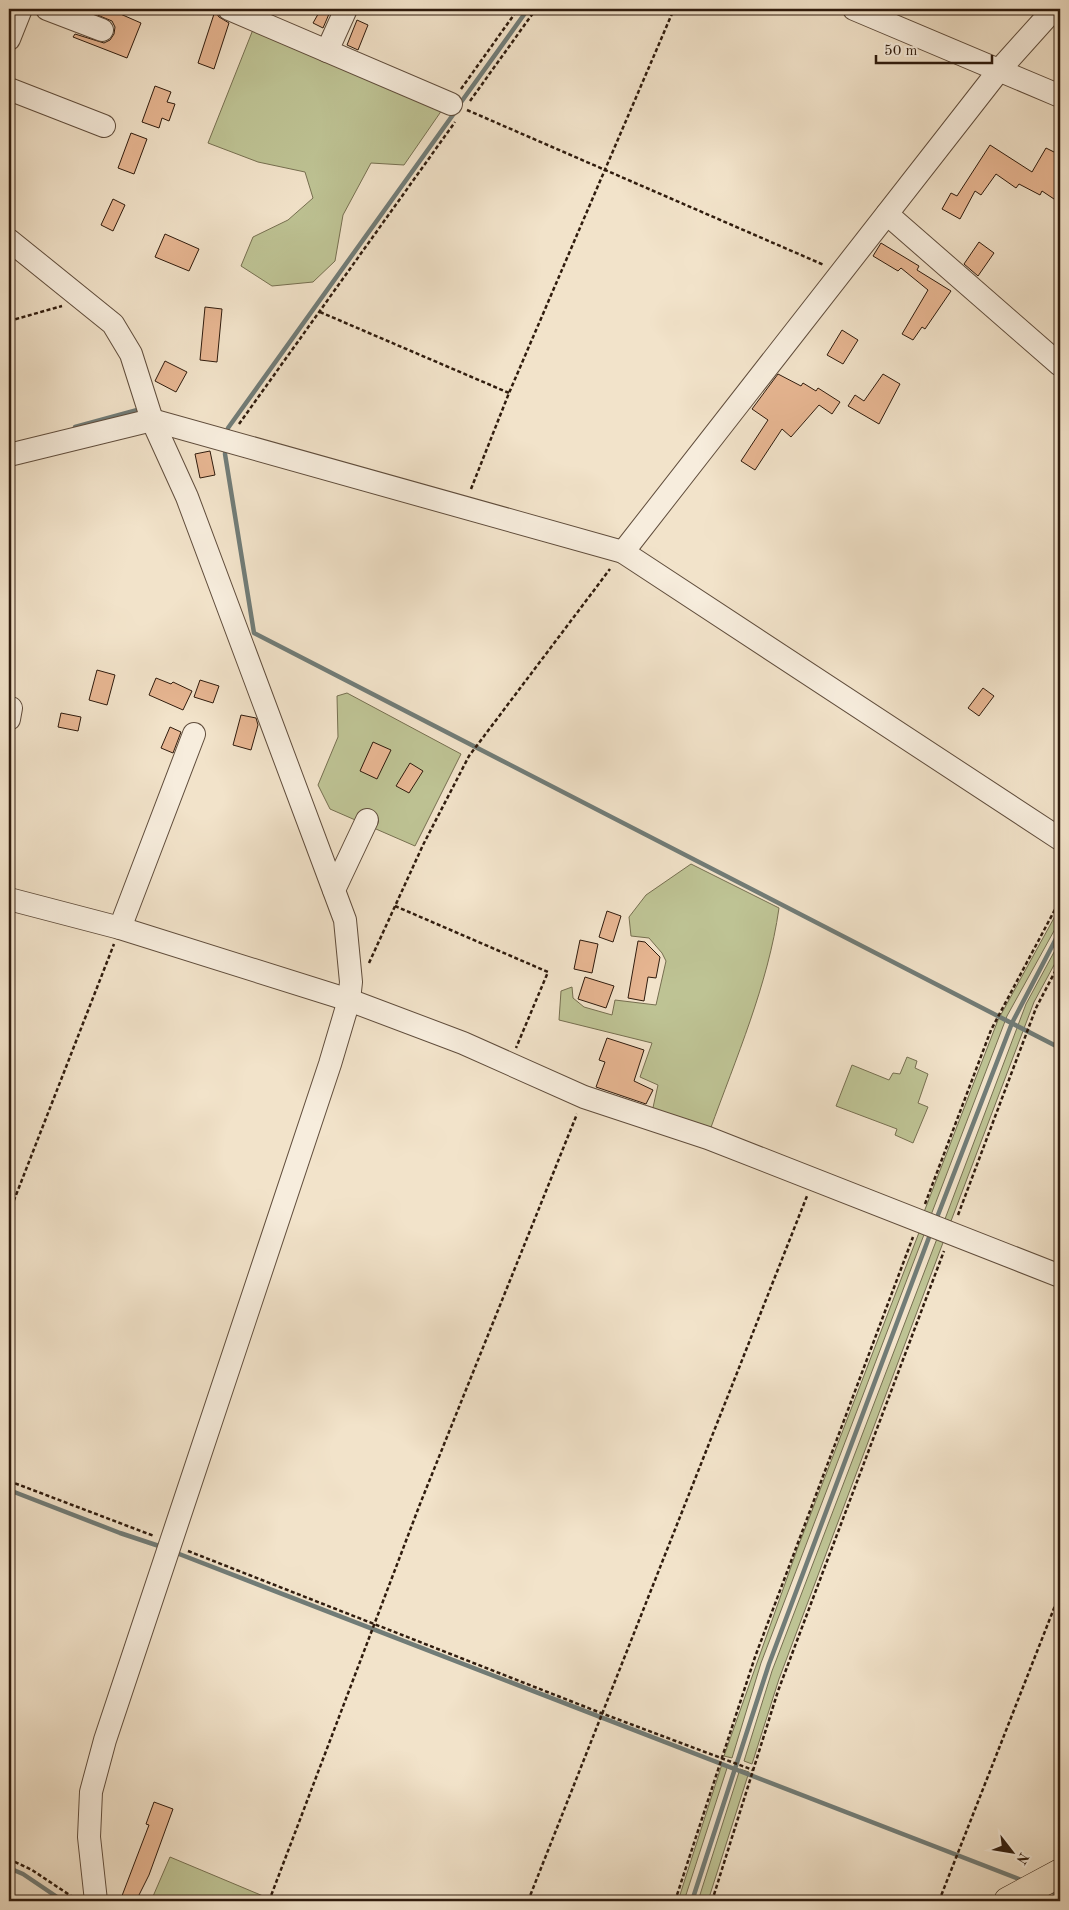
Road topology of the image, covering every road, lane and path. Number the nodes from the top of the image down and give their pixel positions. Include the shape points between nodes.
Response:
1 (21, 9) edge
2 (47, 9) edge
3 (346, 9) edge
4 (518, 9) edge
5 (536, 9) edge
6 (674, 9) edge
7 (854, 9) edge
8 (1054, 9) edge
9 (240, 11) edge
10 (102, 30) dead end
11 (9, 39) edge
12 (327, 51) junction
13 (1000, 69) junction
14 (9, 89) edge
15 (1060, 96) edge
16 (458, 107) junction
17 (104, 126) dead end
18 (606, 170) junction
19 (887, 214) junction
20 (9, 240) edge
21 (842, 272) junction
22 (83, 300) junction
23 (320, 312) junction
24 (9, 321) edge
25 (1060, 365) edge
26 (509, 393) junction
27 (152, 420) junction
28 (231, 442) junction
29 (9, 455) edge
30 (464, 507) junction
31 (623, 552) junction
32 (194, 734) dead end
33 (367, 820) dead end
34 (1060, 839) edge
35 (334, 890) junction
36 (9, 899) edge
37 (1060, 900) edge
38 (395, 906) junction
39 (120, 928) junction
40 (1060, 962) edge
41 (350, 991) junction
42 (509, 1064) junction
43 (584, 1097) junction
44 (813, 1180) junction
45 (9, 1213) edge
46 (918, 1222) junction
47 (951, 1234) junction
48 (1060, 1276) edge
49 (9, 1481) edge
50 (170, 1543) junction
51 (1060, 1593) edge
52 (375, 1625) junction
53 (601, 1713) junction
54 (722, 1759) junction
55 (754, 1770) junction
56 (9, 1859) edge
57 (1060, 1873) edge
58 (78, 1901) edge
59 (96, 1901) edge
60 (269, 1901) edge
61 (528, 1901) edge
62 (675, 1901) edge
63 (712, 1901) edge
64 (939, 1901) edge
65 (1008, 1901) edge

1 - 11 street
2 - 10 street
3 - 12 street
4 - 16 path
5 - 16 path
6 - 18 path
7 - 13 street
8 - 13 street
9 - 12 street
12 - 16 street
13 - 15 street
13 - 19 street
14 - 17 street
16 - 18 path
16 - 23 path
18 - 21 path
18 - 26 path
19 - 21 street
19 - 25 street
20 - 22 street
21 - 31 street
22 - 24 path
22 - 27 street via 113,324 131,354
23 - 26 path
23 - 28 path via 238,425
26 - 30 path
27 - 28 street
27 - 29 street
27 - 35 street via 187,498
28 - 30 street
30 - 31 street
31 - 34 street
31 - 38 path via 469,756
32 - 39 street
33 - 35 street
35 - 41 street via 345,920
36 - 39 street
37 - 46 path via 991,1030
38 - 41 path via 367,966
38 - 42 path via 548,972
39 - 41 street
39 - 45 path
40 - 47 path via 1036,1008
41 - 42 street
41 - 50 street via 327,1073
42 - 43 street
43 - 44 street via 708,1138
43 - 52 path via 420,1504
44 - 46 street
44 - 53 path
46 - 47 street
46 - 54 path via 762,1639
47 - 48 street
47 - 55 path via 778,1691
49 - 50 path
50 - 52 path
50 - 59 street via 91,1792 89,1837
51 - 64 path
52 - 53 path
52 - 60 path
53 - 54 path
53 - 61 path
54 - 55 path
54 - 62 path
55 - 63 path
56 - 58 path via 32,1870
57 - 65 main road

